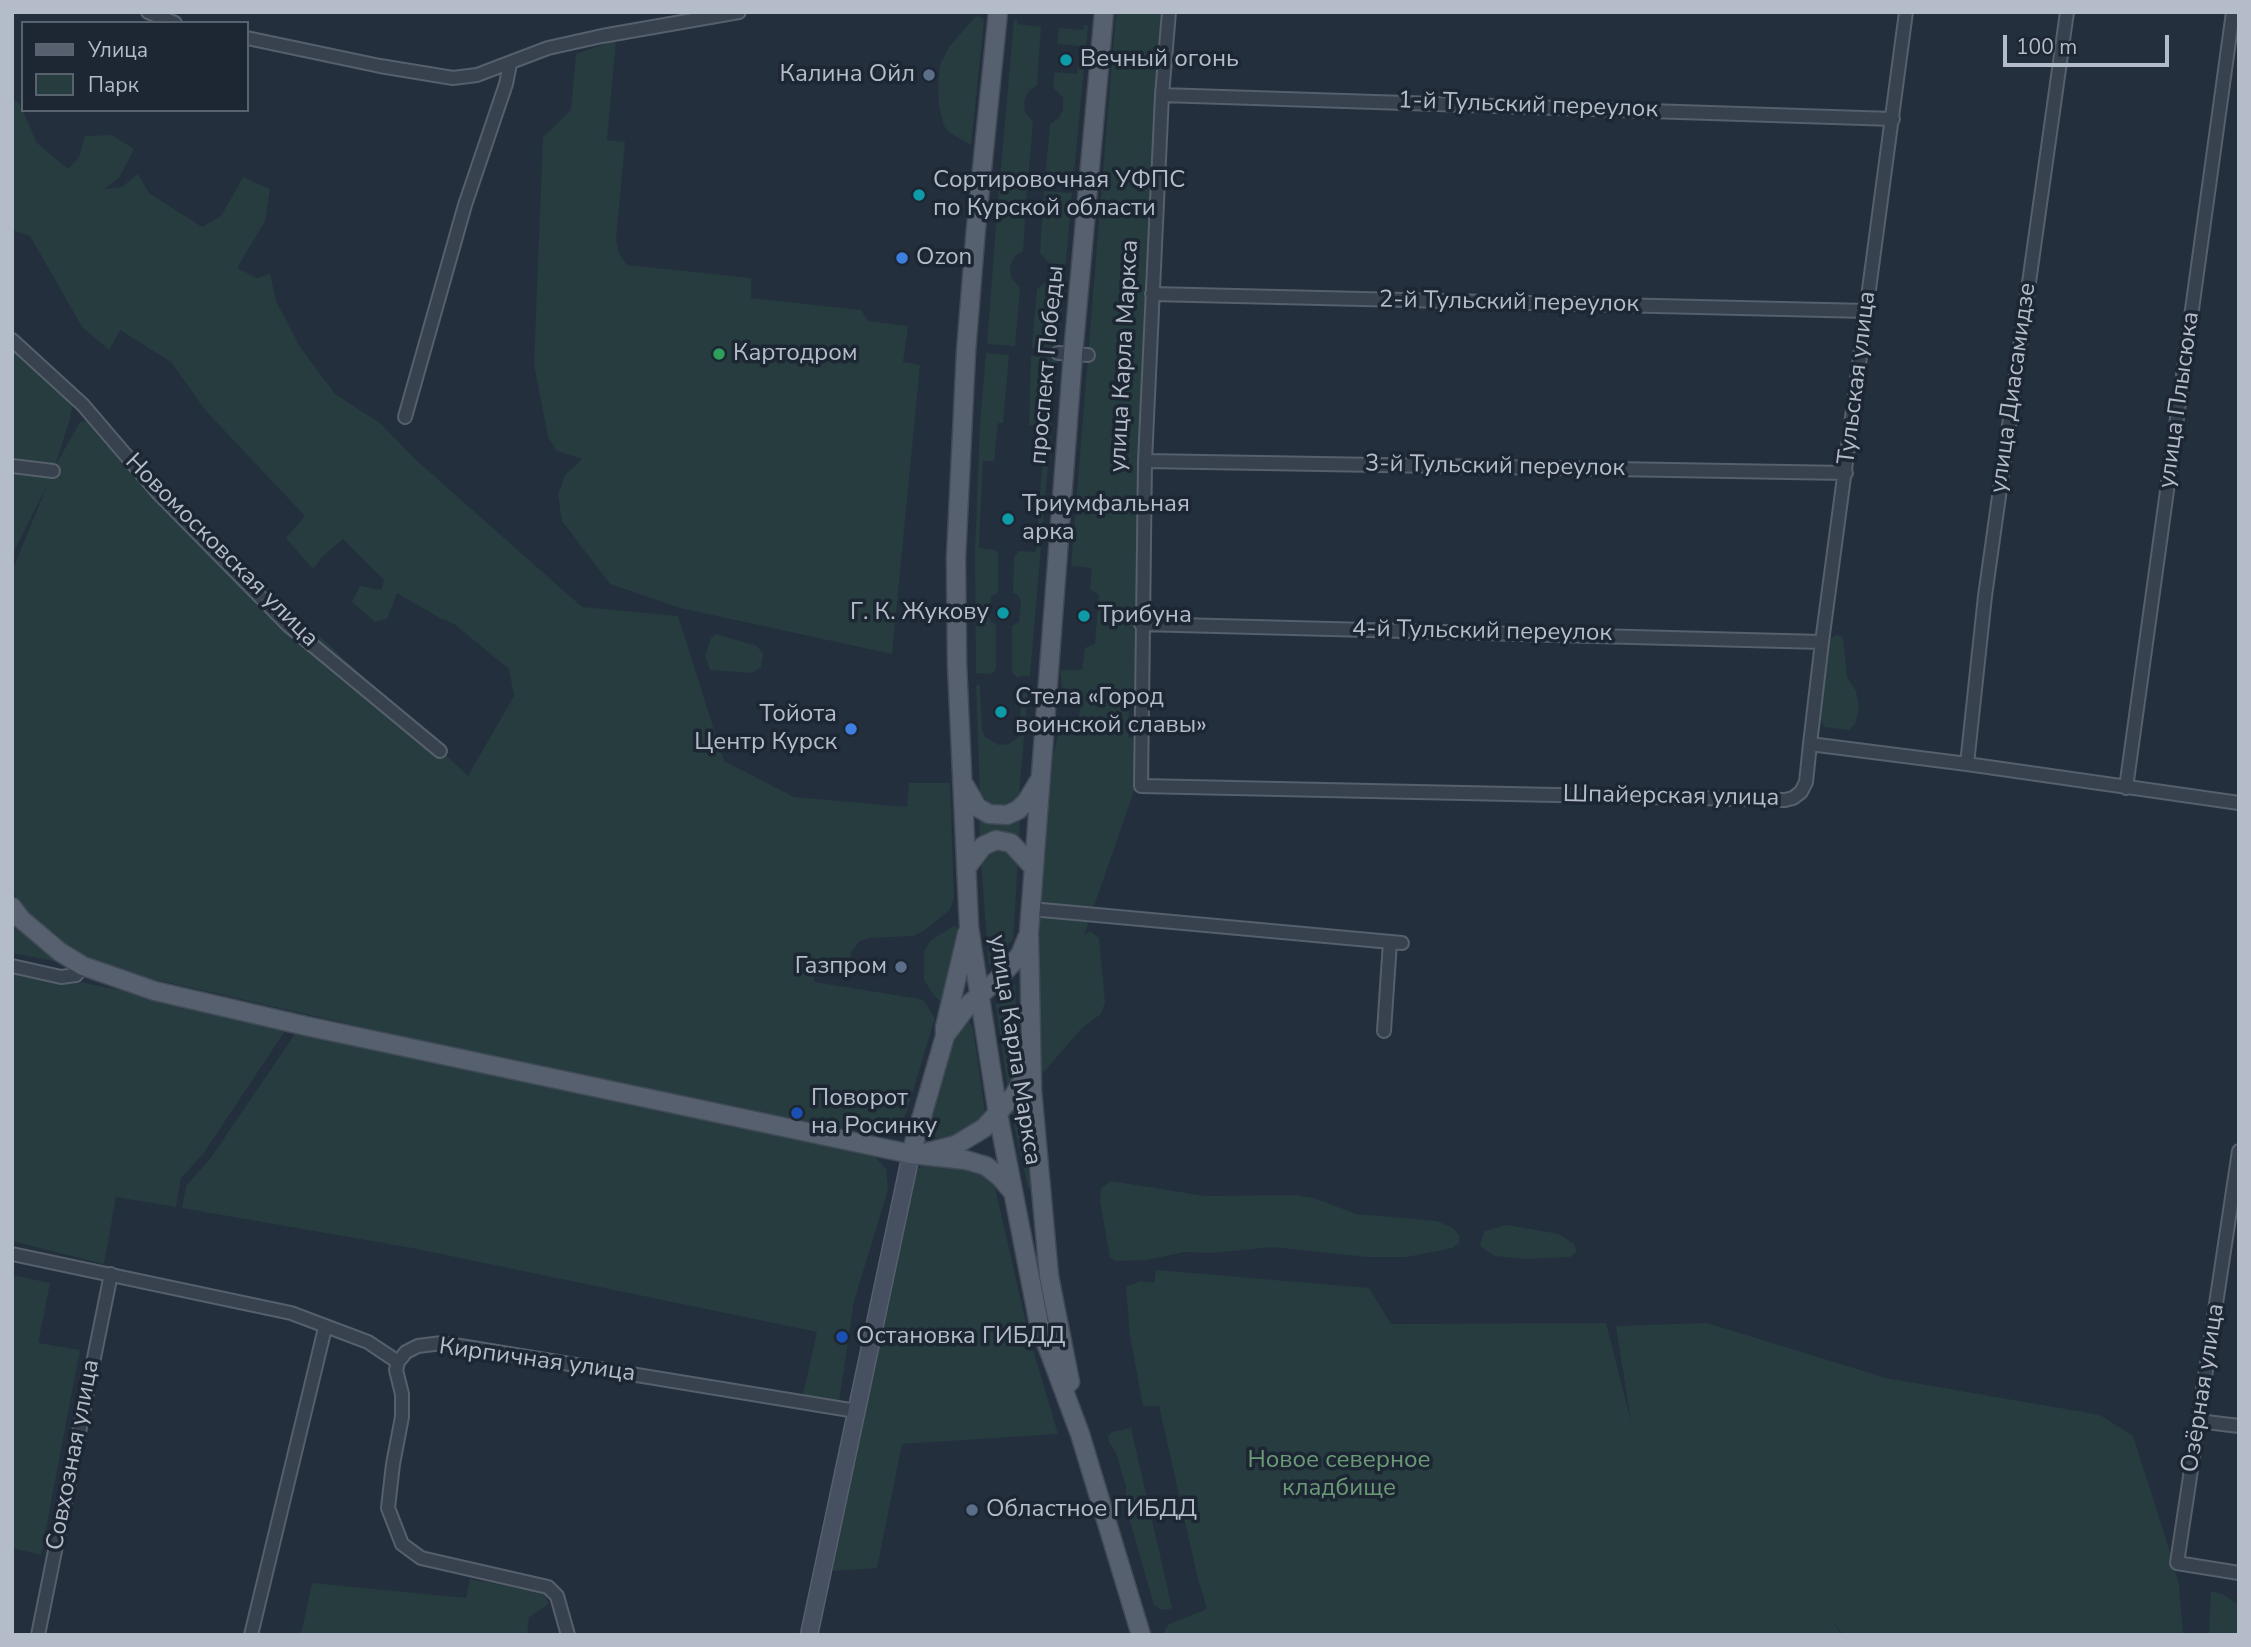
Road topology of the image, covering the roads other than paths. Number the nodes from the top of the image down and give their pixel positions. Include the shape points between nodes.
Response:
1 (148, 12) edge
2 (739, 12) edge
3 (998, 12) edge
4 (1104, 12) edge
5 (1169, 12) edge
6 (1906, 12) edge
7 (2067, 12) edge
8 (2232, 12) edge
9 (170, 21) edge
10 (248, 38) edge
11 (510, 64) junction
12 (1162, 95) junction
13 (1893, 119) junction
14 (1152, 294) junction
15 (1867, 311) junction
16 (12, 340) edge
17 (405, 417) dead end
18 (1144, 461) junction
19 (12, 466) edge
20 (53, 471) dead end
21 (1846, 473) junction
22 (1141, 624) junction
23 (1822, 642) junction
24 (1811, 744) junction
25 (440, 751) dead end
26 (1967, 764) junction
27 (961, 776) junction
28 (1041, 776) junction
29 (1141, 786) joint
30 (2126, 788) junction
31 (2239, 803) edge
32 (967, 867) junction
33 (1034, 868) junction
34 (12, 906) edge
35 (1031, 909) junction
36 (969, 927) junction
37 (1029, 932) junction
38 (12, 966) edge
39 (83, 966) junction
40 (981, 995) junction
41 (1384, 1031) dead end
42 (945, 1036) junction
43 (1031, 1067) junction
44 (998, 1114) junction
45 (2239, 1151) edge
46 (911, 1154) junction
47 (1012, 1192) junction
48 (2234, 1214) edge
49 (12, 1254) edge
50 (111, 1274) junction
51 (326, 1328) junction
52 (398, 1362) junction
53 (856, 1412) junction
54 (2198, 1421) junction
55 (2239, 1426) edge
56 (1080, 1434) junction
57 (2239, 1573) edge
58 (38, 1635) edge
59 (251, 1635) edge
60 (568, 1635) edge
61 (809, 1635) edge
62 (1141, 1635) edge

1 - 9 street
2 - 11 street via 548,48
3 - 27 main road via 965,366 956,558
4 - 28 main road, проспект Победы
5 - 12 street, улица Карла Маркса
6 - 13 street, Тульская улица
7 - 26 street, улица Диасамидзе via 1985,596
8 - 30 street, улица Плысюка
10 - 11 street via 453,78
11 - 17 street
12 - 13 street, 1-й Тульский переулок
12 - 14 street, улица Карла Маркса
13 - 15 street, Тульская улица
14 - 15 street, 2-й Тульский переулок
14 - 18 street, улица Карла Маркса
15 - 21 street, Тульская улица
16 - 25 street, Новомосковская улица via 83,405 159,494 288,625
18 - 21 street, 3-й Тульский переулок
18 - 22 street, улица Карла Маркса
19 - 20 street
21 - 23 street, Тульская улица
22 - 23 street, 4-й Тульский переулок
22 - 29 street, улица Карла Маркса
23 - 24 street, Тульская улица
24 - 26 street
24 - 29 street, Шпайерская улица via 1806,782 1801,792 1785,800
26 - 30 street
27 - 28 main road via 977,807 997,816 1018,810
27 - 32 main road
28 - 33 main road, проспект Победы
30 - 31 street
32 - 33 main road via 983,846 996,839 1011,843
32 - 36 main road
33 - 35 main road, проспект Победы
34 - 39 main road via 60,952
35 - 37 main road, проспект Победы
35 - 41 street via 1396,943
36 - 40 main road, улица Карла Маркса
36 - 42 main road, улица Карла Маркса
37 - 40 main road via 1020,955
37 - 43 main road, проспект Победы
38 - 39 street via 61,977 76,975
39 - 46 main road via 155,991 306,1026
40 - 42 main road
40 - 44 main road, улица Карла Маркса
42 - 46 main road, улица Карла Маркса
43 - 44 main road
43 - 56 main road, проспект Победы via 1049,1276
44 - 46 main road via 956,1145
44 - 47 main road, улица Карла Маркса
45 - 48 street, Озёрная улица
46 - 47 main road via 986,1166
46 - 53 main road, улица Карла Маркса
47 - 56 main road, улица Карла Маркса via 1039,1324
48 - 54 street, Озёрная улица
49 - 50 street
50 - 51 street via 291,1313
50 - 58 street, Совхозная улица
51 - 52 street via 368,1342
51 - 59 street
52 - 53 street, Кирпичная улица via 418,1346 442,1343
52 - 60 street via 402,1417 388,1508 402,1544 421,1558 548,1587 557,1596
53 - 61 main road, улица Карла Маркса
54 - 55 street
54 - 57 street, Озёрная улица via 2177,1563
56 - 62 main road, улица Карла Маркса

